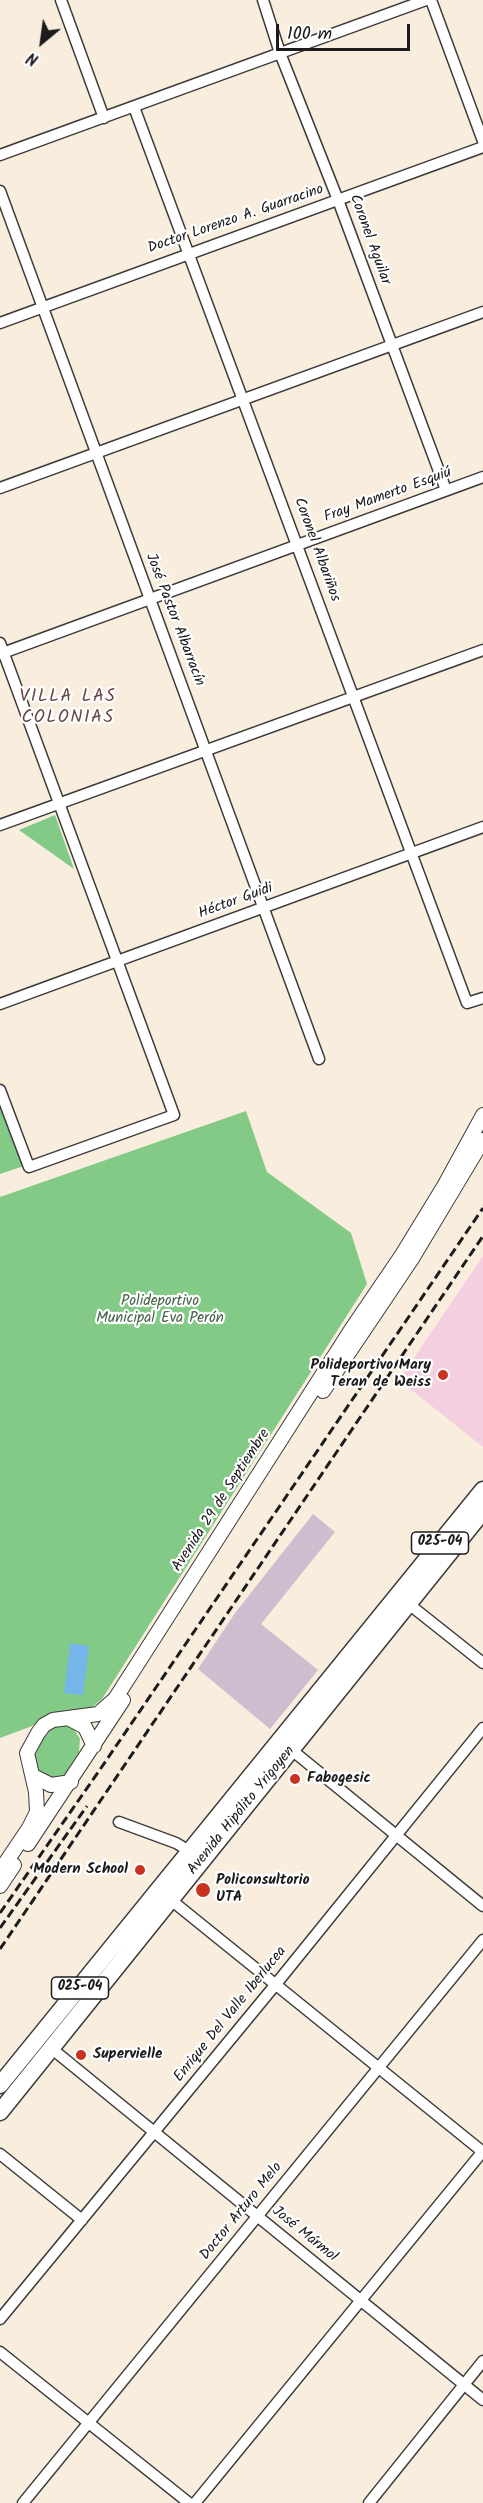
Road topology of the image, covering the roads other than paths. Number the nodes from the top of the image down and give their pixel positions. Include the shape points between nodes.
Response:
1 (61, 0) edge
2 (263, 0) edge
3 (428, 0) edge
4 (280, 53) junction
5 (134, 107) junction
6 (104, 118) junction
7 (483, 141) edge
8 (483, 147) edge
9 (0, 156) edge
10 (0, 191) edge
11 (338, 200) junction
12 (189, 252) junction
13 (43, 306) junction
14 (483, 312) edge
15 (0, 323) edge
16 (391, 344) junction
17 (244, 400) junction
18 (95, 452) junction
19 (483, 477) edge
20 (0, 488) edge
21 (446, 490) junction
22 (298, 545) junction
23 (150, 599) junction
24 (1, 650) edge
25 (483, 650) edge
26 (354, 697) junction
27 (207, 751) junction
28 (59, 804) junction
29 (0, 825) edge
30 (483, 827) edge
31 (413, 854) junction
32 (264, 908) junction
33 (117, 962) junction
34 (482, 999) edge
35 (0, 1004) edge
36 (319, 1059) dead end
37 (0, 1090) edge
38 (483, 1115) edge
39 (483, 1140) edge
40 (483, 1490) edge
41 (483, 1511) edge
42 (403, 1599) junction
43 (483, 1663) edge
44 (67, 1718) junction
45 (483, 1728) edge
46 (287, 1745) junction
47 (94, 1746) junction
48 (33, 1776) junction
49 (71, 1782) junction
50 (119, 1822) dead end
51 (397, 1835) junction
52 (191, 1852) junction
53 (0, 1871) edge
54 (0, 1886) edge
55 (166, 1895) junction
56 (483, 1906) edge
57 (483, 1940) edge
58 (276, 1984) junction
59 (51, 2048) junction
60 (379, 2068) junction
61 (0, 2085) edge
62 (0, 2112) edge
63 (155, 2133) junction
64 (483, 2152) edge
65 (0, 2154) edge
66 (257, 2216) junction
67 (82, 2220) junction
68 (361, 2299) junction
69 (0, 2319) edge
70 (0, 2352) edge
71 (483, 2361) edge
72 (464, 2385) junction
73 (483, 2400) edge
74 (88, 2423) junction
75 (23, 2503) edge
76 (189, 2503) edge
77 (195, 2503) edge
78 (369, 2503) edge

1 - 6 street
2 - 4 street, Coronel Aguilar
3 - 4 street
3 - 7 street
4 - 5 street
4 - 11 street, Coronel Aguilar
5 - 6 street
5 - 12 street, Coronel Albariños
6 - 9 street
8 - 11 street, Doctor Lorenzo A. Guarracino
10 - 13 street, José Pastor Albarracín
11 - 12 street, Doctor Lorenzo A. Guarracino
11 - 16 street, Coronel Aguilar
12 - 13 street, Doctor Lorenzo A. Guarracino
12 - 17 street, Coronel Albariños
13 - 15 street, Doctor Lorenzo A. Guarracino
13 - 18 street, José Pastor Albarracín
14 - 16 street
16 - 17 street
16 - 21 street, Coronel Aguilar
17 - 18 street
17 - 22 street, Coronel Albariños
18 - 20 street
18 - 23 street, José Pastor Albarracín
19 - 21 street, Fray Mamerto Esquiú
21 - 22 street, Fray Mamerto Esquiú
22 - 23 street, Fray Mamerto Esquiú
22 - 26 street, Coronel Albariños
23 - 24 street, Fray Mamerto Esquiú
23 - 27 street, José Pastor Albarracín
24 - 28 street
25 - 26 street
26 - 27 street
26 - 31 street, Coronel Albariños
27 - 28 street
27 - 32 street, José Pastor Albarracín
28 - 29 street
28 - 33 street
30 - 31 street, Héctor Guidi
31 - 32 street, Héctor Guidi
31 - 34 street, Coronel Albariños via 467,1003
32 - 33 street, Héctor Guidi
32 - 36 street, José Pastor Albarracín
33 - 35 street, Héctor Guidi
33 - 37 street via 174,1115 29,1167
38 - 44 street, Avenida 29 de Septiembre via 402,1255 115,1699 91,1716
39 - 47 street, Avenida 29 de Septiembre via 413,1257
40 - 42 main road, Avenida Hipólito Yrigoyen / 025-04
41 - 42 main road, Avenida Hipólito Yrigoyen / 025-04
42 - 43 street
42 - 46 main road, Avenida Hipólito Yrigoyen / 025-04
44 - 47 street via 85,1727
44 - 48 street, Avenida 29 de Septiembre via 44,1725 28,1749
45 - 51 street, Enrique Del Valle Iberlucea
46 - 51 street
46 - 52 main road, Avenida Hipólito Yrigoyen / 025-04
46 - 55 main road, Avenida Hipólito Yrigoyen / 025-04
47 - 49 street, Avenida 29 de Septiembre
48 - 49 street via 51,1785
48 - 53 street, Avenida 29 de Septiembre via 37,1812
49 - 54 street, Avenida 29 de Septiembre
50 - 52 street
51 - 56 street
51 - 58 street, Enrique Del Valle Iberlucea
52 - 55 main road, Avenida Hipólito Yrigoyen / 025-04
55 - 58 street
55 - 59 main road, Avenida Hipólito Yrigoyen / 025-04
55 - 61 main road, Avenida Hipólito Yrigoyen / 025-04
57 - 60 street, Doctor Arturo Melo
58 - 60 street
58 - 63 street, Enrique Del Valle Iberlucea
59 - 62 main road, Avenida Hipólito Yrigoyen / 025-04
59 - 63 street, José Mármol
60 - 64 street
60 - 66 street, Doctor Arturo Melo
63 - 66 street, José Mármol
63 - 67 street, Enrique Del Valle Iberlucea
64 - 68 street
65 - 67 street
66 - 68 street, José Mármol
66 - 74 street, Doctor Arturo Melo
67 - 69 street, Enrique Del Valle Iberlucea
68 - 72 street, José Mármol
68 - 77 street
70 - 74 street
71 - 72 street
72 - 73 street, José Mármol
72 - 78 street
74 - 75 street, Doctor Arturo Melo
74 - 76 street

